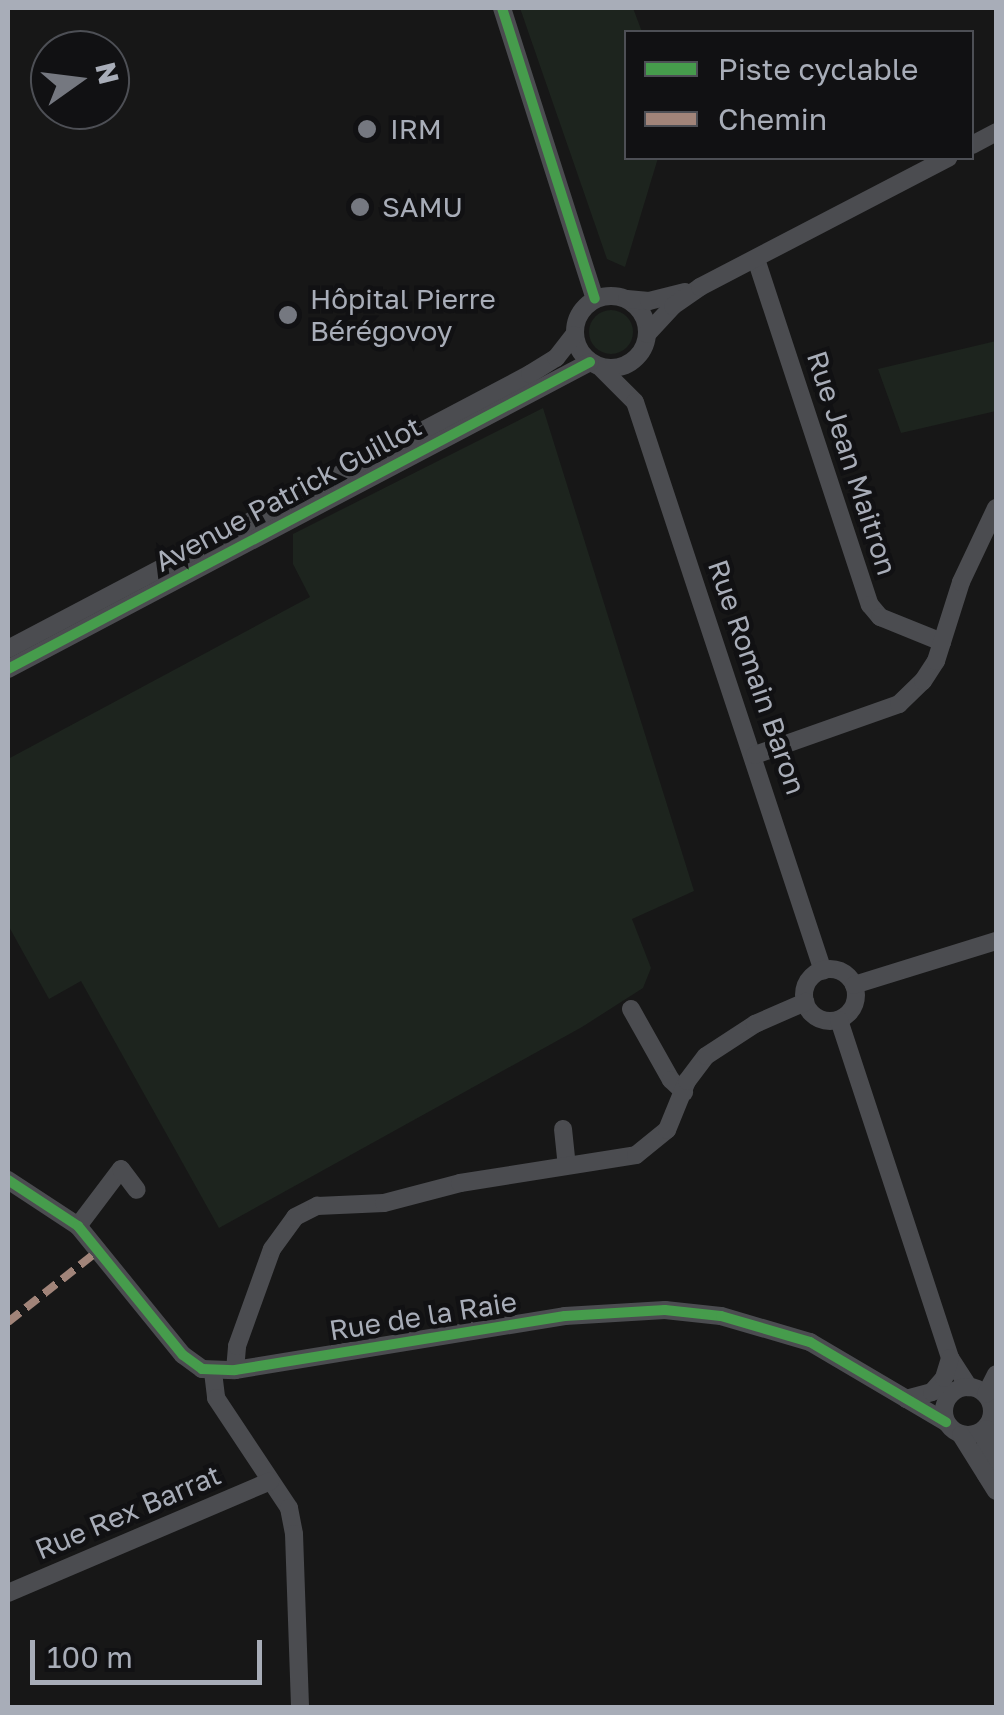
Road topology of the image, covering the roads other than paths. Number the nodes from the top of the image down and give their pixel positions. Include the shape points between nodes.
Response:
1 (502, 8) edge
2 (996, 132) edge
3 (974, 144) edge
4 (944, 160) edge
5 (756, 259) junction
6 (700, 288) junction
7 (595, 298) junction
8 (626, 298) junction
9 (648, 334) junction
10 (574, 335) junction
11 (640, 354) junction
12 (595, 364) junction
13 (635, 402) junction
14 (996, 508) edge
15 (942, 642) junction
16 (8, 649) edge
17 (8, 668) edge
18 (754, 755) junction
19 (996, 940) edge
20 (823, 970) junction
21 (854, 985) junction
22 (805, 1002) junction
23 (631, 1009) dead end
24 (839, 1020) junction
25 (684, 1092) junction
26 (563, 1128) dead end
27 (567, 1165) junction
28 (8, 1180) edge
29 (136, 1190) dead end
30 (78, 1226) junction
31 (950, 1358) junction
32 (234, 1370) junction
33 (213, 1372) junction
34 (996, 1374) edge
35 (964, 1393) junction
36 (912, 1403) junction
37 (946, 1422) junction
38 (986, 1428) junction
39 (961, 1435) junction
40 (270, 1481) junction
41 (991, 1483) edge
42 (8, 1593) edge
43 (300, 1708) edge

1 - 7 street
2 - 3 street
4 - 5 street
5 - 6 street
5 - 15 street, Rue Jean Maitron via 870,605 880,617
6 - 8 street via 668,298
6 - 9 street
7 - 8 street
7 - 10 street via 579,314
8 - 9 street via 642,313
9 - 11 street
10 - 12 street
10 - 16 street, Avenue Patrick Guillot via 556,358 530,374
11 - 12 street via 622,367
11 - 13 street, Rue Romain Baron
12 - 13 street, Rue Romain Baron
12 - 17 street, Avenue Patrick Guillot
13 - 18 street, Rue Romain Baron
14 - 15 street
15 - 18 street via 924,681 900,704
18 - 20 street, Rue Romain Baron
19 - 21 street
20 - 21 street via 844,974
20 - 22 street via 806,986
21 - 24 street via 855,1002
22 - 24 street via 814,1016
22 - 25 street via 726,1041 695,1068
23 - 25 street
24 - 31 street
25 - 27 street via 667,1130 636,1154
26 - 27 street
27 - 32 street via 384,1204 305,1210 272,1249
28 - 30 street
29 - 30 street via 121,1169
30 - 33 street via 183,1356
31 - 35 street
31 - 36 street via 944,1378
32 - 33 street, Rue de la Raie
32 - 36 street, Rue de la Raie via 565,1316 665,1310 736,1320 810,1342
33 - 40 street via 216,1398
34 - 35 street
35 - 36 street
35 - 37 street
35 - 38 street via 993,1408
36 - 37 street, Rue de la Raie
37 - 39 street, Rue de la Raie
38 - 39 street
38 - 41 street
39 - 41 street, Rue de la Raie
40 - 42 street, Rue Rex Barrat
40 - 43 street via 288,1508 294,1534

